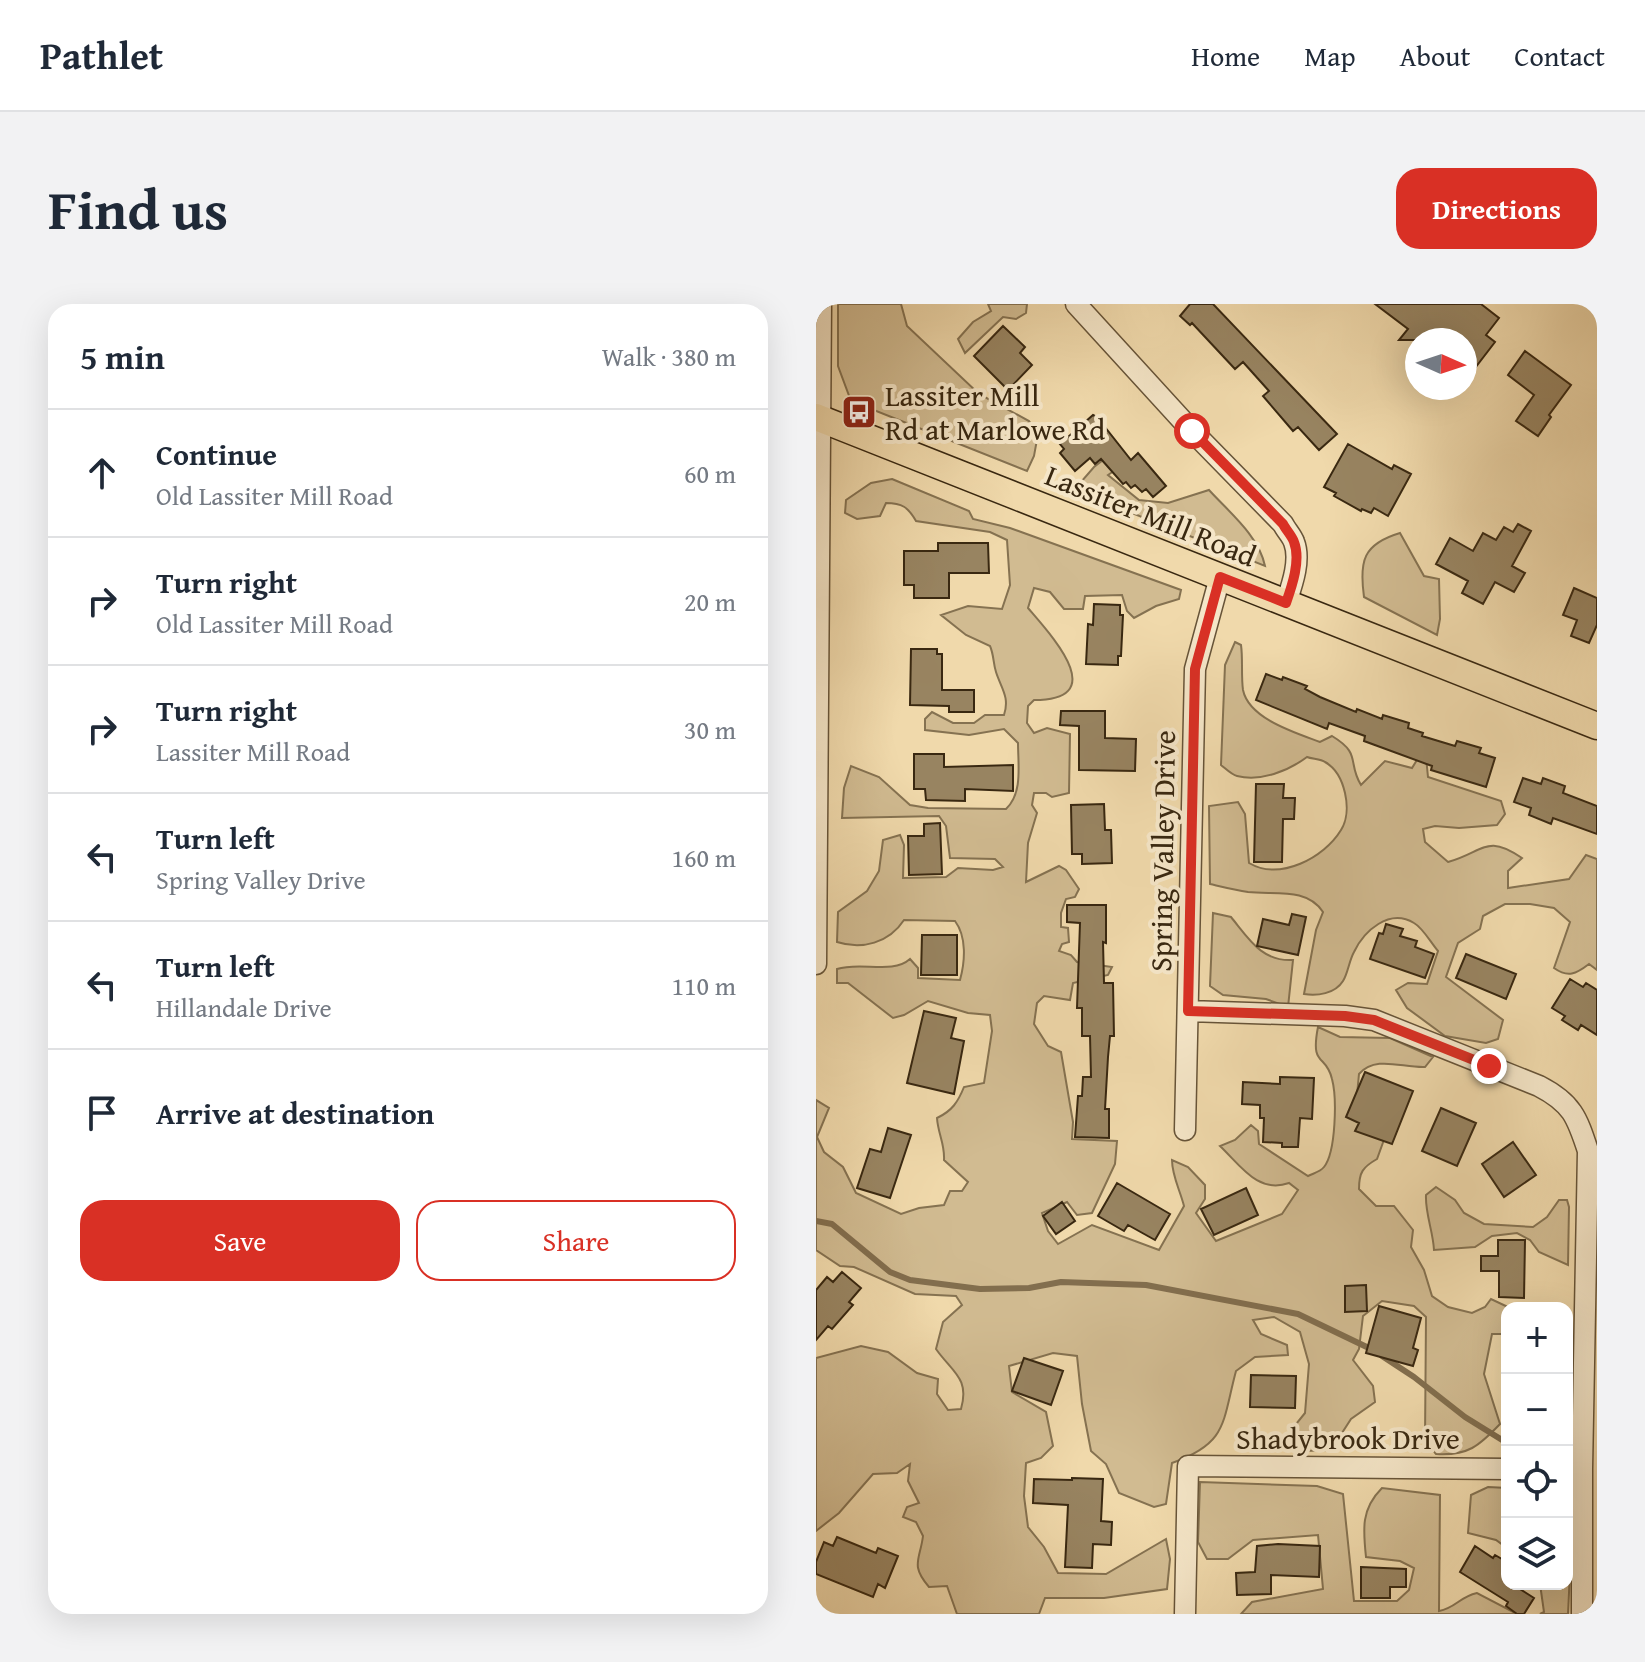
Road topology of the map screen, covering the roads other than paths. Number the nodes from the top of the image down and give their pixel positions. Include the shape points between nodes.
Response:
1 (821, 304) edge
2 (1076, 304) edge
3 (818, 418) edge
4 (1220, 577) junction
5 (1286, 603) junction
6 (1597, 726) edge
7 (816, 767) edge
8 (816, 964) edge
9 (1188, 1011) junction
10 (1185, 1130) dead end
11 (1501, 1469) edge
12 (1574, 1469) edge
13 (1185, 1614) edge
14 (1582, 1614) edge

1 - 3 street
2 - 5 street via 1283,524 1295,542 1296,559
3 - 4 main road, Lassiter Mill Road
3 - 7 street
4 - 5 main road, Lassiter Mill Road
4 - 9 street, Spring Valley Drive via 1195,669
5 - 6 main road, Lassiter Mill Road
7 - 8 street
9 - 10 street, Spring Valley Drive
9 - 12 street via 1374,1020 1539,1086 1560,1097 1577,1117 1588,1151
11 - 13 street, Shadybrook Drive via 1188,1466
12 - 14 street

